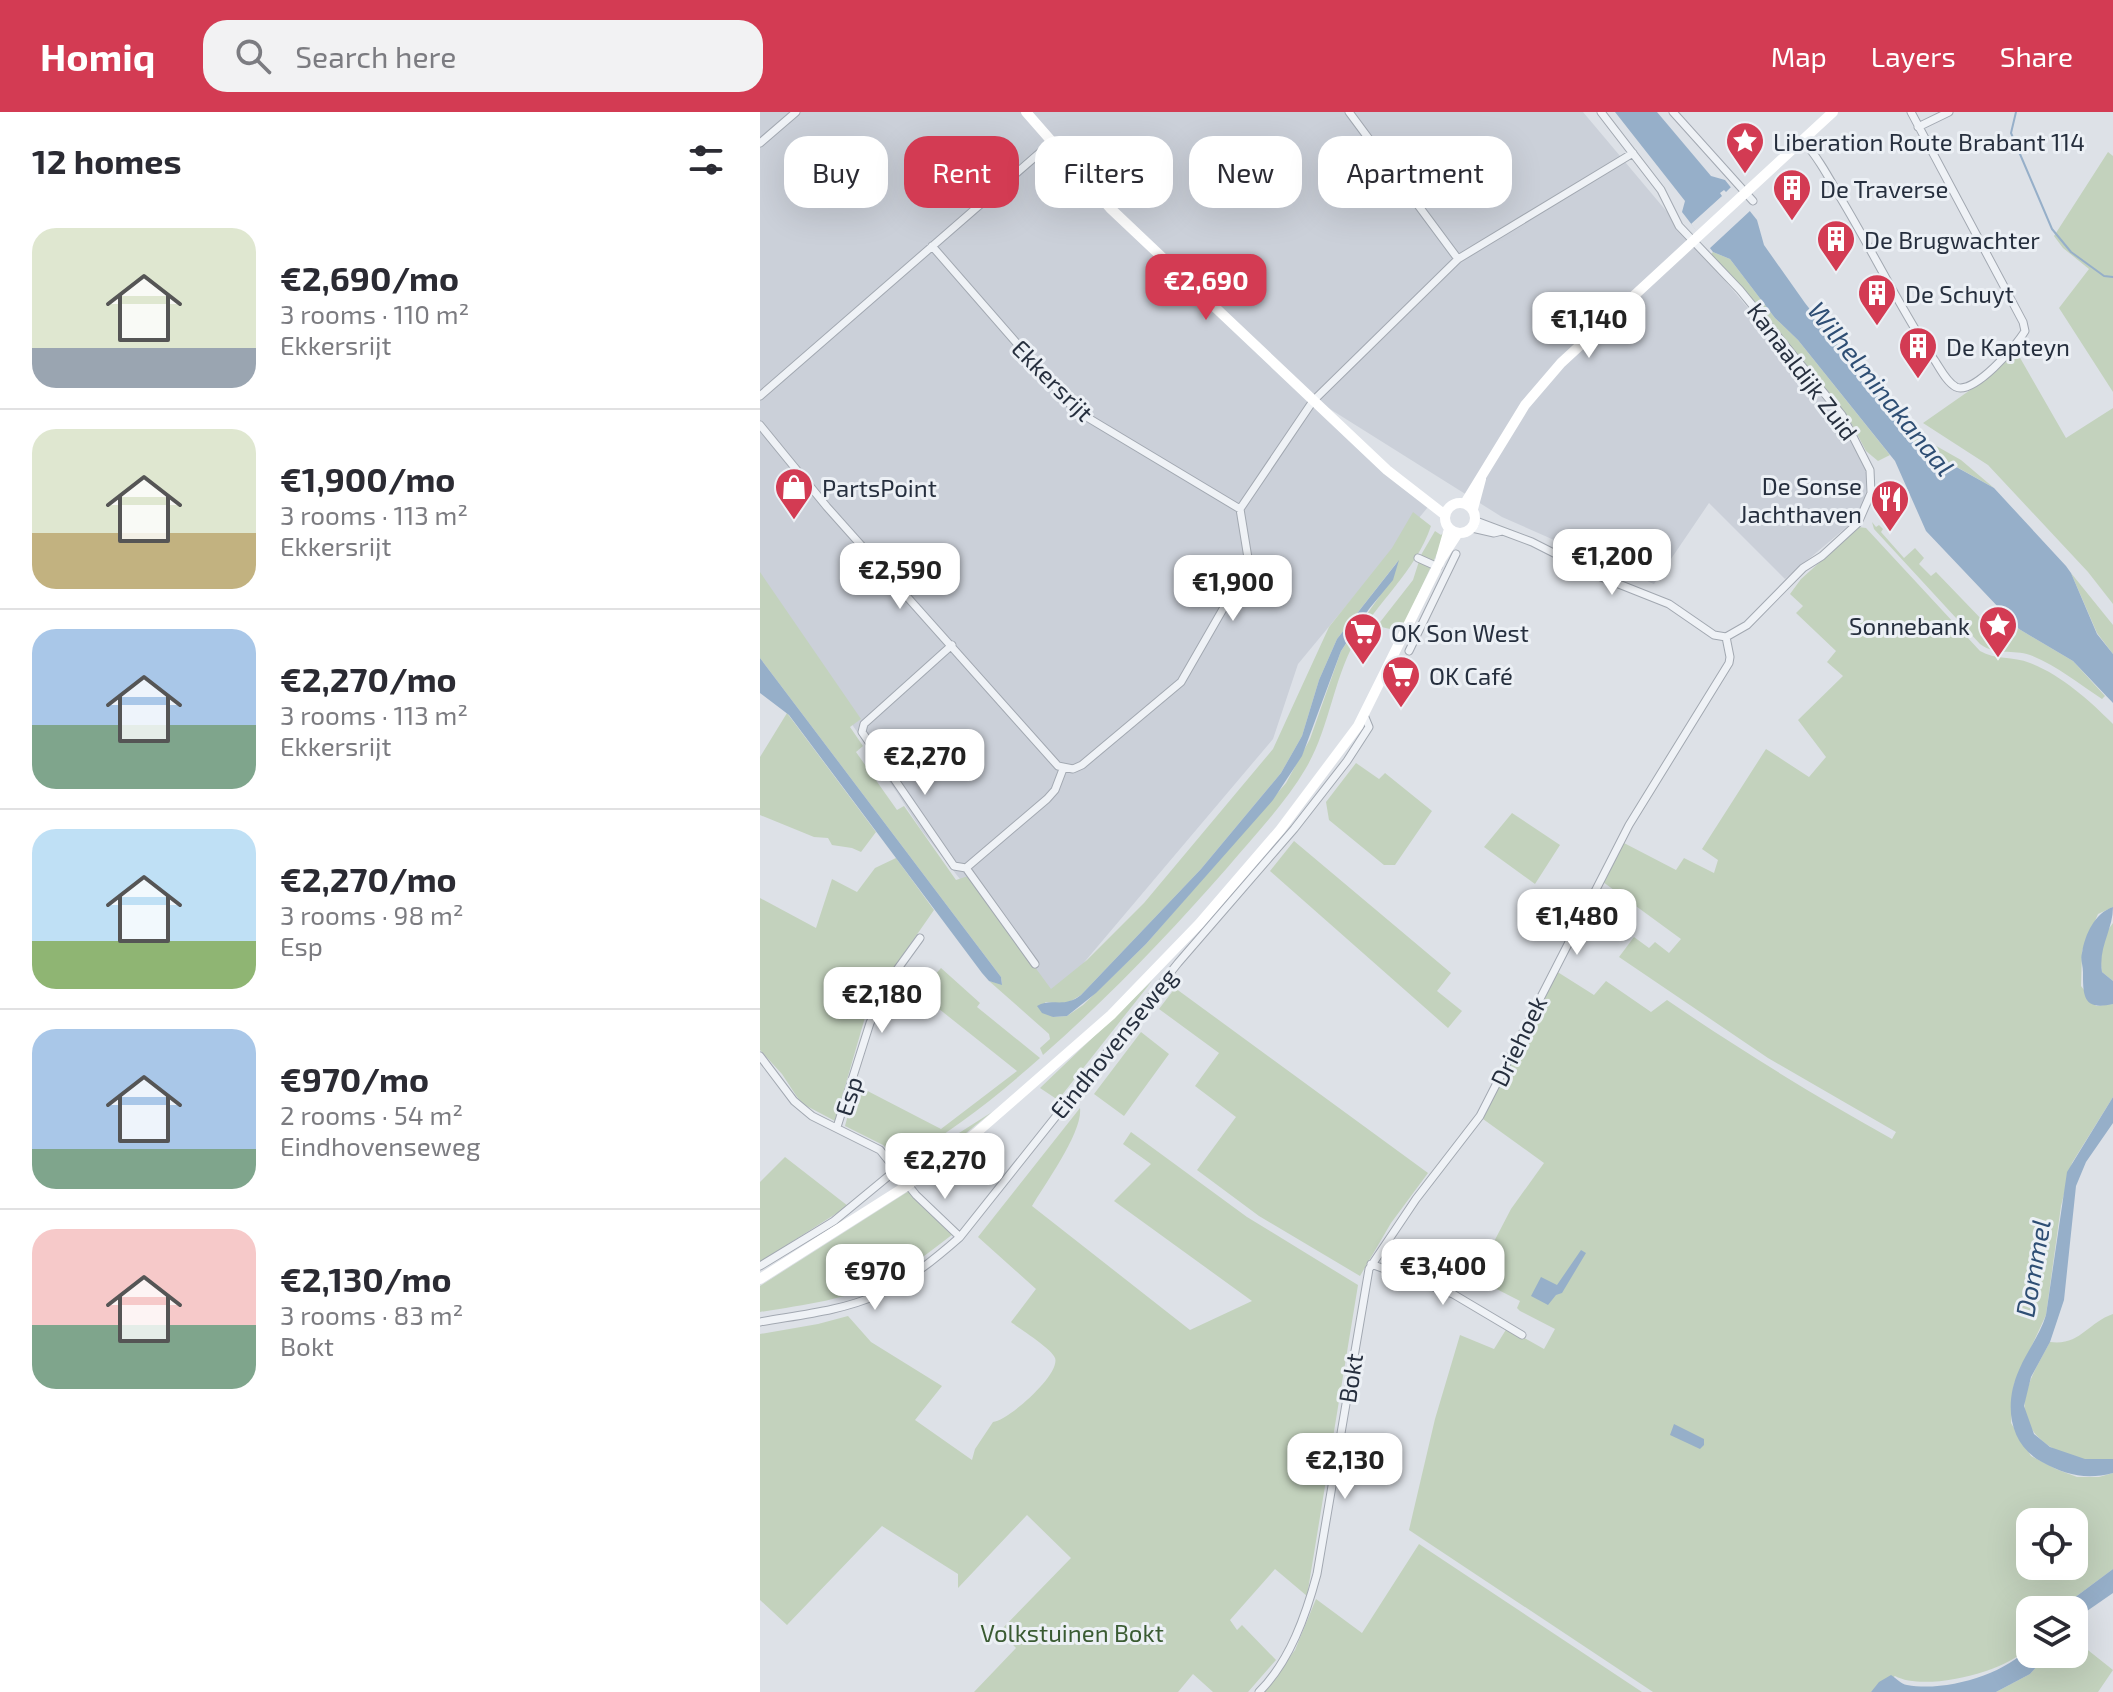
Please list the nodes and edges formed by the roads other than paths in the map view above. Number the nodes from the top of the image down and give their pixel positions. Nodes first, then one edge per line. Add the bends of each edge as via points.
1 (796, 112) edge
2 (1026, 112) edge
3 (1349, 112) edge
4 (1601, 112) edge
5 (1673, 112) edge
6 (1833, 112) edge
7 (1911, 112) edge
8 (1949, 112) edge
9 (1918, 127) junction
10 (1045, 136) edge
11 (1803, 141) junction
12 (760, 143) edge
13 (1633, 153) junction
14 (1035, 157) edge
15 (1747, 197) junction
16 (1110, 208) edge
17 (1697, 238) junction
18 (932, 246) junction
19 (1458, 259) junction
20 (760, 396) edge
21 (1313, 401) junction
22 (760, 425) edge
23 (1469, 506) junction
24 (1240, 509) junction
25 (1448, 511) junction
26 (1474, 525) junction
27 (1453, 531) junction
28 (1456, 554) dead end
29 (1418, 558) dead end
30 (1439, 563) junction
31 (1432, 590) junction
32 (1726, 637) junction
33 (952, 645) junction
34 (1409, 651) dead end
35 (1364, 715) junction
36 (1063, 769) junction
37 (966, 868) junction
38 (920, 938) dead end
39 (1035, 964) dead end
40 (760, 1056) edge
41 (837, 1127) junction
42 (897, 1169) junction
43 (908, 1185) junction
44 (960, 1237) junction
45 (1371, 1264) junction
46 (760, 1266) edge
47 (760, 1279) edge
48 (760, 1322) edge
49 (1522, 1335) dead end
50 (1259, 1692) edge

1 - 12 street
2 - 10 main road
3 - 19 street
4 - 13 street
5 - 15 street
6 - 11 main road via 1820,119
7 - 9 street
8 - 9 street
9 - 11 street via 2025,331 1994,368 1963,388 1949,382
11 - 15 main road
13 - 17 street via 1664,194 1679,226
13 - 19 street
14 - 18 street
15 - 17 main road
16 - 21 main road
17 - 23 main road via 1547,378 1473,487
17 - 32 street, Kanaaldijk Zuid via 1848,424 1871,476 1869,503 1861,519 1747,625
18 - 20 street
18 - 24 street, Ekkersrijt via 1075,410
19 - 21 street
21 - 24 street
21 - 25 main road via 1387,470
22 - 33 street
23 - 25 main road
23 - 26 main road
24 - 36 street via 1246,569 1181,682 1082,765
25 - 27 main road
26 - 27 main road
26 - 32 street via 1502,531 1669,604 1714,635
27 - 30 main road, Eindhovenseweg
28 - 31 street, Eindhovenseweg
29 - 30 street
30 - 31 main road, Eindhovenseweg
31 - 34 street, Eindhovenseweg
31 - 35 main road, Eindhovenseweg
32 - 45 street, Driehoek via 1729,663 1629,825 1484,1109
33 - 36 street
33 - 37 street via 864,724 862,732 954,866
35 - 43 main road, Eindhovenseweg via 1280,830 1155,970 1030,1088
35 - 44 street, Eindhovenseweg via 1369,727 1321,795 1178,963
36 - 37 street via 1047,799
37 - 39 street
38 - 41 street, Esp via 891,978 870,1023
40 - 41 street, Esp via 794,1101
41 - 42 street, Esp via 880,1150
42 - 43 street, Esp
42 - 46 street via 834,1221
43 - 44 street, Esp
43 - 47 main road, Eindhovenseweg
44 - 48 street, Eindhovenseweg via 916,1273 877,1295
45 - 49 street via 1453,1294
45 - 50 street, Bokt via 1317,1574 1291,1646

